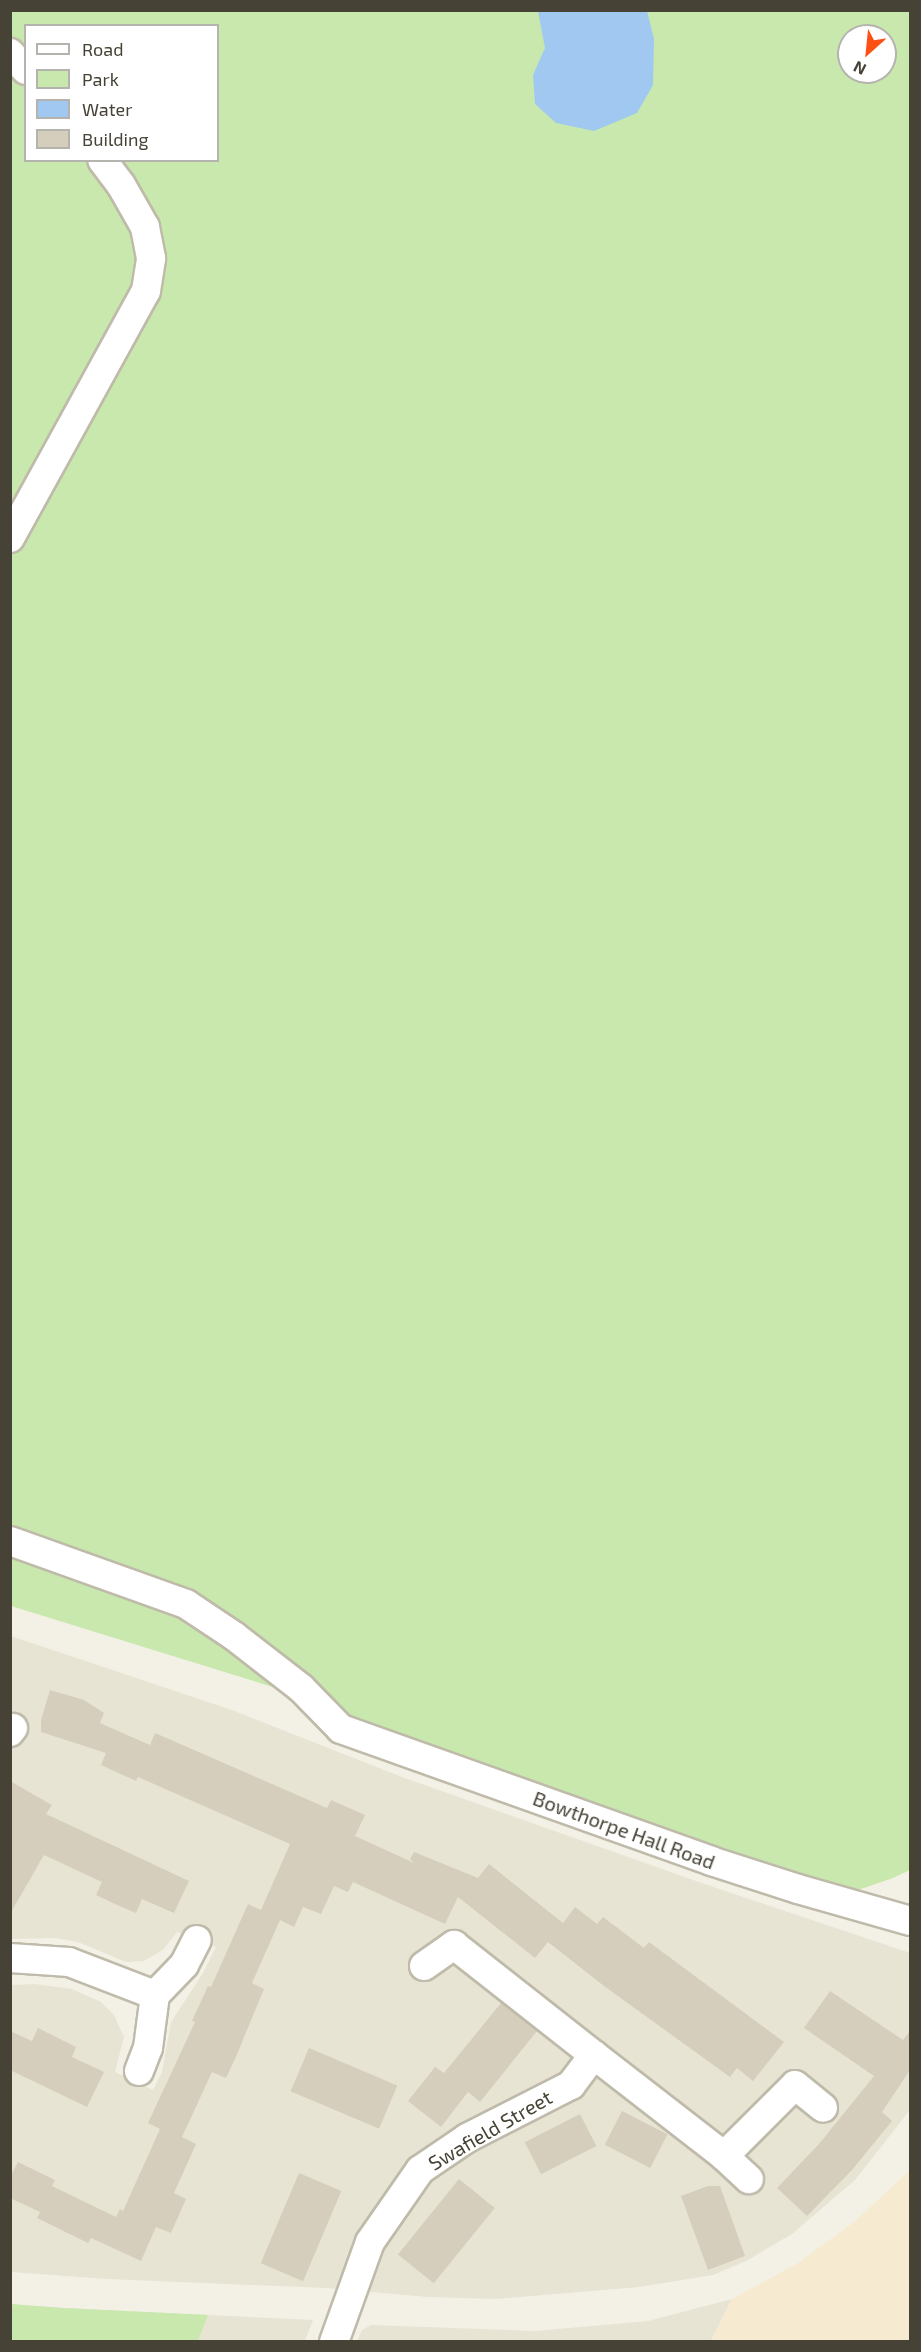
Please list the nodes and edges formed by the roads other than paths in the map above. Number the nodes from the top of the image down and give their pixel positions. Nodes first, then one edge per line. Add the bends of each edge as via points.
1 (10, 52) edge
2 (24, 68) edge
3 (104, 162) edge
4 (10, 538) edge
5 (10, 1541) edge
6 (910, 1920) edge
7 (197, 1940) dead end
8 (10, 1958) edge
9 (424, 1966) dead end
10 (155, 1995) junction
11 (594, 2055) junction
12 (139, 2071) dead end
13 (823, 2108) dead end
14 (724, 2156) junction
15 (749, 2179) dead end
16 (334, 2342) edge

1 - 2 street
3 - 4 street via 122,185 145,227 151,258 146,291
5 - 6 street, Bowthorpe Hall Road via 186,1604 301,1688 341,1729 711,1861
7 - 10 street via 184,1965
8 - 10 street via 69,1962
9 - 11 street via 454,1946
10 - 12 street via 148,2048
11 - 14 street
11 - 16 street, Swafield Street via 571,2085 467,2138 420,2170 370,2242
13 - 14 street via 795,2085
14 - 15 street

